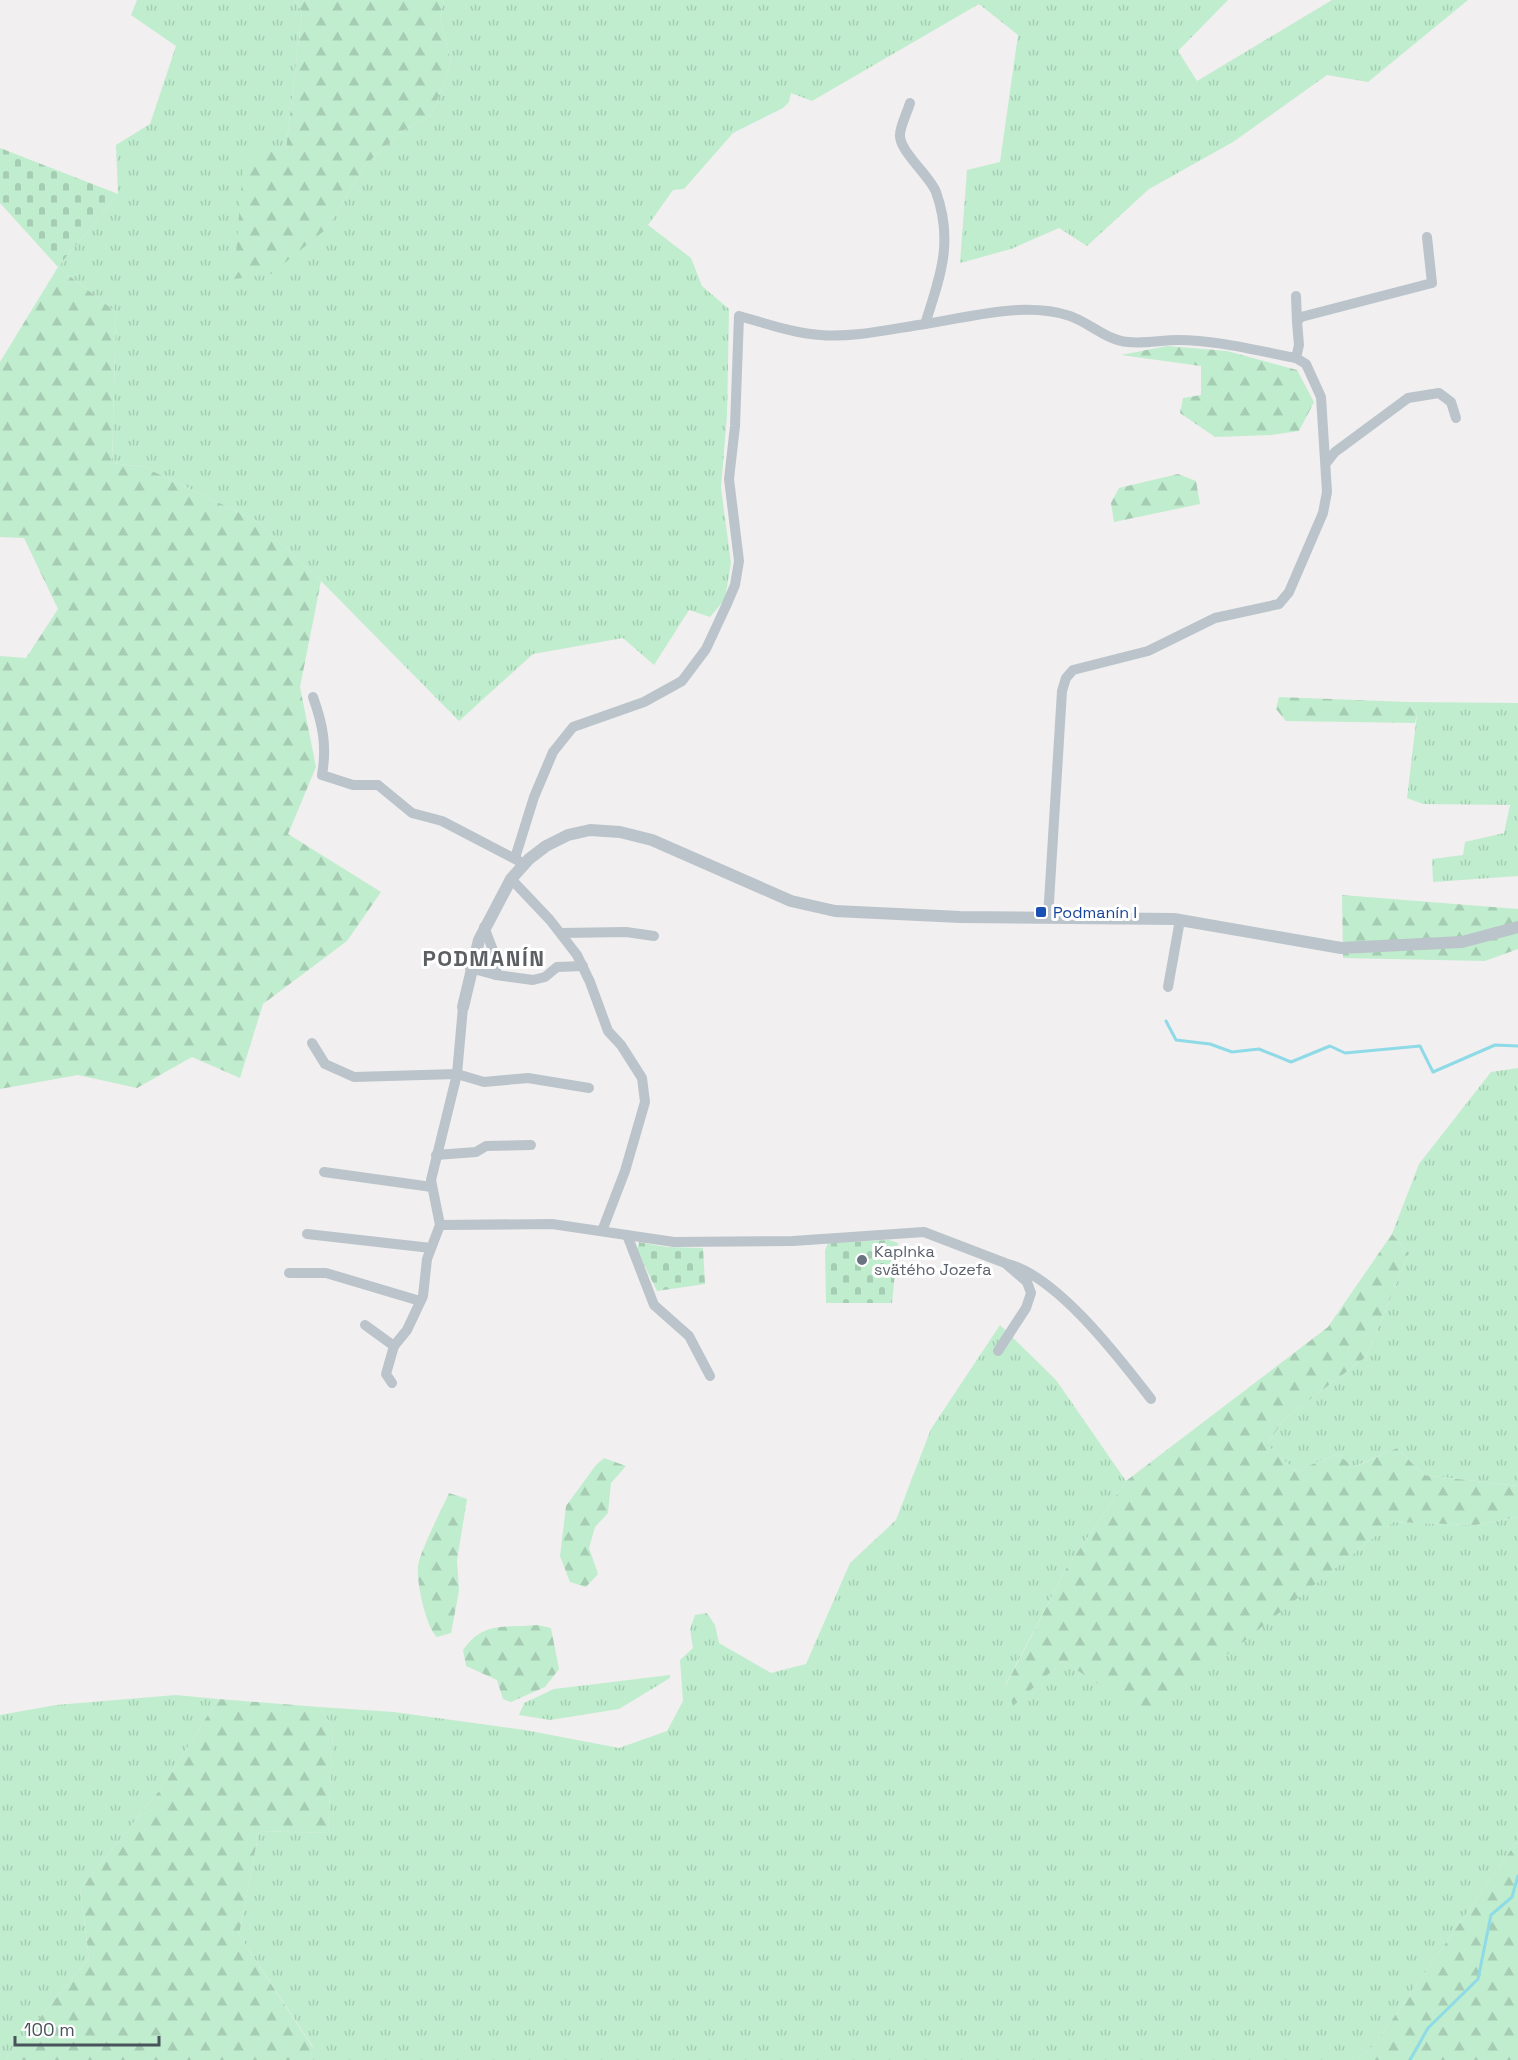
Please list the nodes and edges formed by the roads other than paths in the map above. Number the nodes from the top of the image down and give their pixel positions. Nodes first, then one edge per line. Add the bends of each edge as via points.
1 (910, 103) dead end
2 (1428, 237) dead end
3 (1296, 296) dead end
4 (1297, 322) junction
5 (925, 324) junction
6 (1296, 358) junction
7 (1456, 418) dead end
8 (1327, 462) junction
9 (313, 697) dead end
10 (519, 861) junction
11 (511, 879) junction
12 (1048, 918) junction
13 (1180, 920) junction
14 (484, 927) junction
15 (1518, 927) edge
16 (561, 933) junction
17 (654, 936) dead end
18 (583, 966) junction
19 (470, 968) junction
20 (496, 975) junction
21 (1168, 987) dead end
22 (463, 1007) joint
23 (312, 1043) dead end
24 (457, 1074) junction
25 (589, 1088) dead end
26 (531, 1145) dead end
27 (436, 1155) junction
28 (324, 1172) dead end
29 (432, 1187) junction
30 (440, 1225) junction
31 (602, 1231) junction
32 (307, 1234) dead end
33 (627, 1235) junction
34 (431, 1248) junction
35 (1005, 1263) junction
36 (289, 1274) dead end
37 (420, 1301) junction
38 (365, 1326) dead end
39 (394, 1346) junction
40 (998, 1351) dead end
41 (711, 1376) dead end
42 (392, 1383) dead end
43 (1151, 1399) dead end

1 - 5 street via 899,136 903,149 935,190 946,242 943,268
2 - 4 street via 1432,283 1308,314
3 - 4 street
4 - 6 street
5 - 6 street via 1031,309 1072,317 1125,342 1212,343
5 - 10 street via 820,335 739,316 729,479 739,561 735,585 706,649 682,681 644,702 573,727 553,752 534,797
6 - 8 street via 1306,364 1321,397
7 - 8 street via 1451,402 1439,393 1408,398
8 - 12 street via 1323,513 1289,592 1279,604 1215,618 1148,651 1073,670 1066,678 1062,691
9 - 10 street via 324,734 322,775 353,785 378,785 412,813 442,821
10 - 11 street
10 - 12 street via 563,838 602,830 652,840 777,896 818,909
11 - 14 street
11 - 16 street
12 - 13 street
13 - 15 street via 1341,948 1462,942
13 - 21 street
14 - 19 street
14 - 20 street via 496,958
16 - 17 street via 626,932
16 - 18 street
18 - 20 street via 557,967 545,977 533,980
18 - 31 street via 608,1031 642,1078 645,1102
19 - 20 street
19 - 22 street
22 - 24 street
23 - 24 street via 325,1064 354,1077
24 - 25 street via 484,1082 528,1078
24 - 27 street
26 - 27 street via 486,1146 476,1152
27 - 29 street
28 - 29 street
29 - 30 street
30 - 31 street via 552,1224
30 - 34 street
31 - 33 street
32 - 34 street
33 - 35 street via 674,1242 793,1241 924,1232
33 - 41 street via 654,1305 689,1336
34 - 37 street
35 - 40 street via 1027,1282 1030,1293 1026,1308
35 - 43 street via 1021,1267 1055,1292 1095,1331
36 - 37 street via 326,1273
37 - 39 street via 407,1330
38 - 39 street
39 - 42 street via 386,1374

